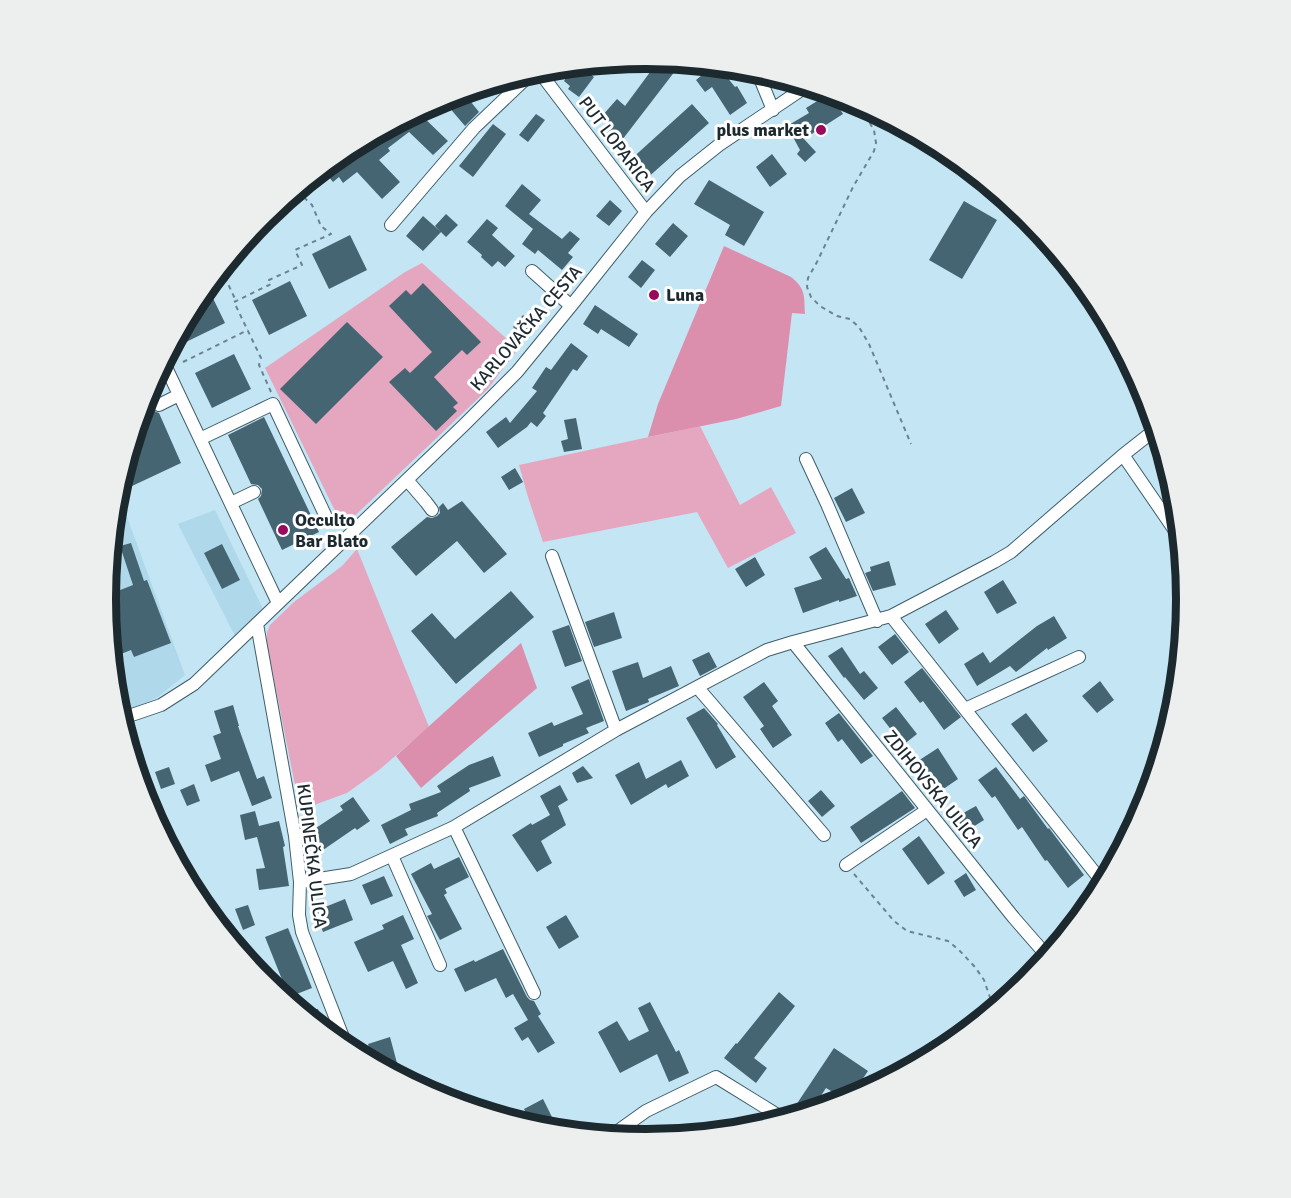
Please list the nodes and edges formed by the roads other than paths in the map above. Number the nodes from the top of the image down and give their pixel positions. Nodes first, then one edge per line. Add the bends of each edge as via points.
1 (545, 79) edge
2 (761, 82) edge
3 (520, 84) edge
4 (799, 92) edge
5 (773, 110) junction
6 (646, 212) junction
7 (391, 225) dead end
8 (532, 271) dead end
9 (572, 306) junction
10 (167, 371) edge
11 (179, 395) junction
12 (159, 405) dead end
13 (1149, 435) edge
14 (200, 439) junction
15 (1123, 455) junction
16 (806, 459) dead end
17 (407, 480) junction
18 (254, 492) dead end
19 (231, 503) junction
20 (432, 510) dead end
21 (327, 519) dead end
22 (1170, 523) edge
23 (552, 556) dead end
24 (278, 603) junction
25 (891, 616) junction
26 (877, 621) junction
27 (257, 624) junction
28 (793, 642) junction
29 (1079, 657) dead end
30 (698, 688) junction
31 (965, 709) junction
32 (129, 716) edge
33 (616, 730) junction
34 (927, 810) junction
35 (454, 827) junction
36 (824, 835) dead end
37 (392, 856) junction
38 (846, 865) road end
39 (1097, 876) edge
40 (300, 882) junction
41 (1042, 950) edge
42 (440, 964) dead end
43 (534, 993) dead end
44 (341, 1033) edge
45 (774, 1113) edge
46 (622, 1128) edge

1 - 6 street, PUT LOPARICA
2 - 5 street
3 - 7 street via 474,128
4 - 5 street, KARLOVAČKA CESTA
5 - 6 street, KARLOVAČKA CESTA via 680,176
6 - 9 street, KARLOVAČKA CESTA
8 - 9 street
9 - 17 street, KARLOVAČKA CESTA via 517,372
10 - 11 street
11 - 12 street
11 - 14 street
13 - 15 street
14 - 19 street
14 - 21 street via 273,404
15 - 22 street
15 - 25 street via 1011,552
16 - 26 street
17 - 20 street
17 - 24 street, KARLOVAČKA CESTA
18 - 19 street
19 - 24 street
23 - 33 street
24 - 27 street, KARLOVAČKA CESTA
25 - 26 street
25 - 31 street
26 - 28 street
27 - 32 street, KARLOVAČKA CESTA via 194,684 161,705
27 - 40 street, KUPINEČKA ULICA
28 - 30 street via 767,651
28 - 34 street, ZDIHOVSKA ULICA
29 - 31 street
30 - 33 street
30 - 36 street
31 - 39 street
33 - 35 street
34 - 38 street
34 - 41 street, ZDIHOVSKA ULICA
35 - 37 street
35 - 43 street
37 - 40 street via 351,874
37 - 42 street
40 - 44 street, KUPINEČKA ULICA via 302,932
45 - 46 street via 716,1077 646,1111

